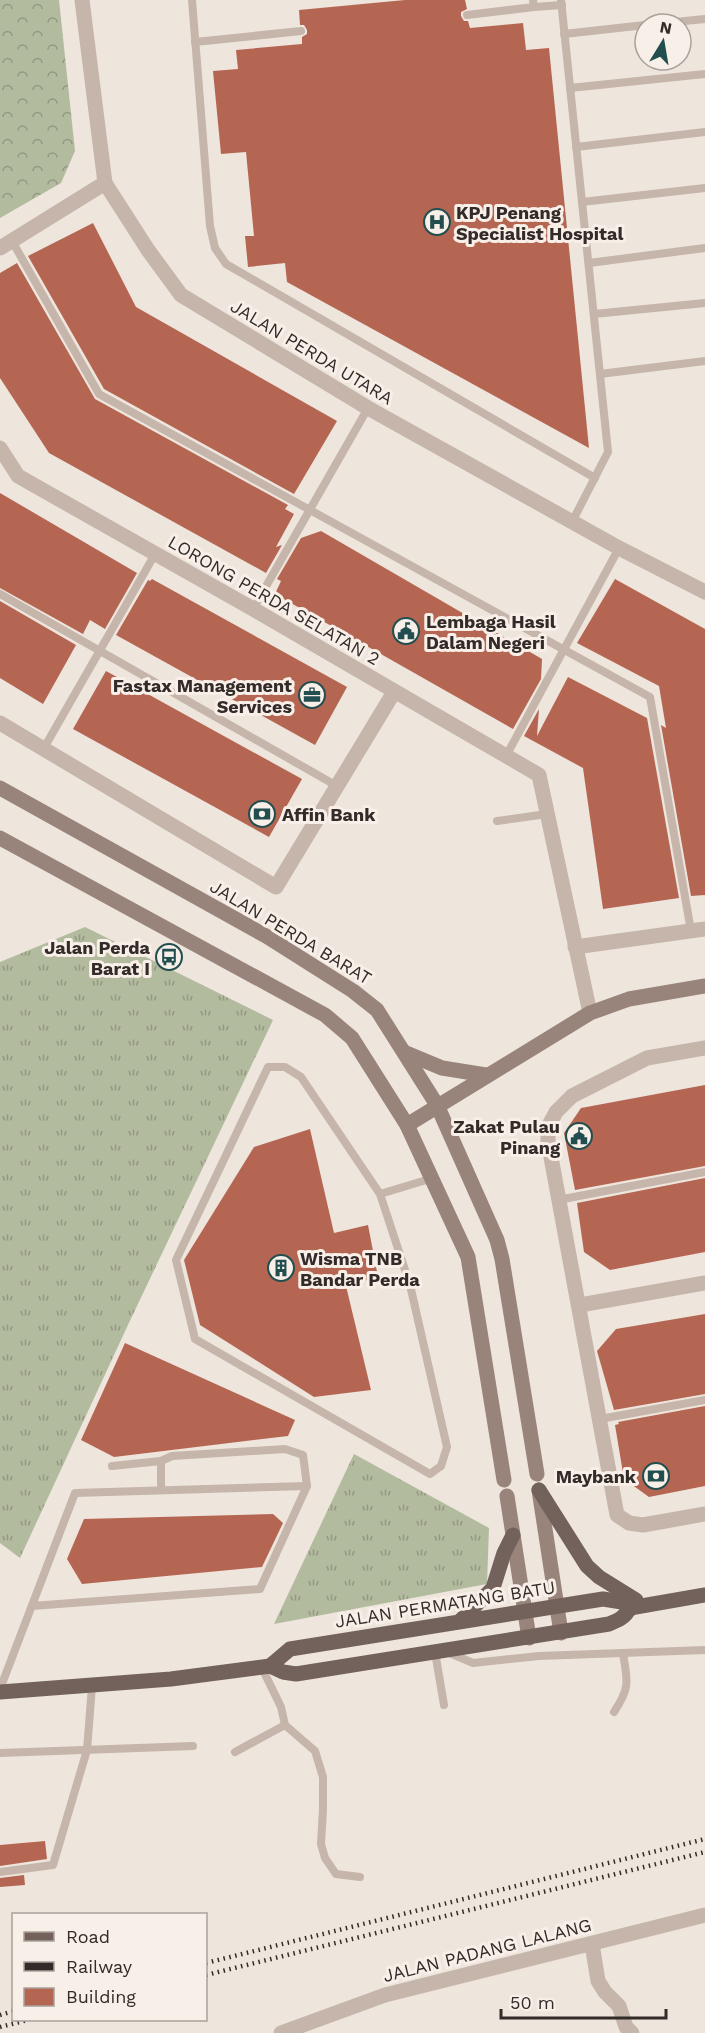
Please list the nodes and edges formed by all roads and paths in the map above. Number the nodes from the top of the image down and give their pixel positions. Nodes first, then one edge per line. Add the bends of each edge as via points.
1 (82, 0) edge
2 (192, 0) edge
3 (562, 3) edge
4 (533, 4) edge
5 (467, 15) dead end
6 (633, 26) edge
7 (301, 31) dead end
8 (564, 34) junction
9 (195, 42) junction
10 (705, 74) edge
11 (570, 88) junction
12 (705, 132) edge
13 (576, 147) junction
14 (105, 183) junction
15 (705, 188) edge
16 (582, 202) junction
17 (6, 244) edge
18 (705, 248) edge
19 (589, 263) junction
20 (705, 303) edge
21 (594, 314) junction
22 (705, 361) edge
23 (600, 374) junction
24 (368, 408) junction
25 (0, 448) edge
26 (595, 478) junction
27 (309, 510) junction
28 (572, 522) junction
29 (619, 548) junction
30 (155, 554) junction
31 (705, 592) edge
32 (0, 594) edge
33 (253, 609) junction
34 (100, 650) junction
35 (564, 651) junction
36 (394, 692) junction
37 (0, 723) edge
38 (44, 748) junction
39 (507, 756) junction
40 (337, 786) junction
41 (0, 788) edge
42 (547, 814) junction
43 (497, 821) dead end
44 (0, 838) edge
45 (698, 930) edge
46 (575, 947) junction
47 (705, 986) edge
48 (590, 1012) junction
49 (705, 1048) edge
50 (406, 1053) junction
51 (486, 1075) junction
52 (438, 1105) junction
53 (407, 1125) junction
54 (705, 1172) edge
55 (433, 1178) junction
56 (380, 1194) junction
57 (558, 1200) junction
58 (705, 1284) edge
59 (580, 1305) junction
60 (705, 1400) edge
61 (600, 1419) junction
62 (161, 1461) junction
63 (112, 1466) dead end
64 (538, 1482) junction
65 (307, 1486) junction
66 (161, 1490) junction
67 (705, 1514) edge
68 (513, 1535) junction
69 (705, 1595) edge
70 (32, 1606) junction
71 (558, 1606) junction
72 (637, 1606) junction
73 (525, 1611) junction
74 (460, 1621) junction
75 (561, 1633) junction
76 (529, 1638) junction
77 (705, 1650) edge
78 (440, 1651) junction
79 (622, 1654) junction
80 (266, 1667) junction
81 (92, 1686) junction
82 (0, 1690) edge
83 (444, 1705) dead end
84 (614, 1712) dead end
85 (285, 1725) junction
86 (193, 1746) dead end
87 (87, 1750) junction
88 (235, 1752) dead end
89 (0, 1753) edge
90 (0, 1872) edge
91 (360, 1877) dead end
92 (705, 1915) edge
93 (592, 1944) junction
94 (281, 2033) edge
95 (632, 2033) edge

1 - 14 street, JALAN PERDA UTARA
2 - 9 lane
3 - 4 lane
3 - 8 lane
4 - 5 lane
6 - 8 lane
7 - 9 lane
8 - 11 lane
9 - 26 lane via 210,226 215,248 226,264
10 - 11 lane
11 - 13 lane
12 - 13 lane
13 - 16 lane
14 - 17 street
14 - 24 street, JALAN PERDA UTARA via 181,295
15 - 16 lane
16 - 19 lane
17 - 27 lane via 99,394
18 - 19 lane
19 - 21 lane
20 - 21 lane
21 - 23 lane
22 - 23 lane
23 - 26 lane via 608,452
24 - 27 lane
24 - 28 street, JALAN PERDA UTARA
25 - 30 street, LORONG PERDA SELATAN 2 via 18,476
26 - 28 lane
27 - 33 lane
27 - 35 lane
28 - 29 street, JALAN PERDA UTARA
29 - 31 street, JALAN PERDA UTARA
29 - 35 lane
30 - 33 street, LORONG PERDA SELATAN 2
30 - 34 lane
32 - 34 lane
33 - 36 street, LORONG PERDA SELATAN 2
34 - 38 lane
34 - 40 lane
35 - 39 lane
35 - 45 lane via 650,697
36 - 39 street, LORONG PERDA SELATAN 2
36 - 40 street
37 - 38 street
38 - 40 street via 276,888
39 - 42 street, LORONG PERDA SELATAN 2 via 539,775
41 - 50 street, JALAN PERDA BARAT via 266,936 353,991 377,1010
42 - 43 lane
42 - 46 street
44 - 53 street via 324,1015 352,1038
45 - 46 street
46 - 48 street
47 - 48 street via 629,999
48 - 51 street
49 - 57 street via 647,1058 572,1096 556,1112 548,1141
50 - 51 street via 442,1068
50 - 52 street, JALAN PERDA BARAT
51 - 52 street
52 - 53 street
52 - 64 street, JALAN PERDA BARAT via 497,1240
53 - 55 street
54 - 57 lane
55 - 56 lane
55 - 68 street via 468,1257
56 - 56 lane via 301,1077 285,1067 268,1067 176,1260 195,1340 430,1474 441,1466 447,1447 410,1285
57 - 59 street
58 - 59 street
59 - 61 street
60 - 61 lane
61 - 67 street via 617,1515 629,1523 643,1525
62 - 63 lane
62 - 65 lane via 172,1456 285,1449 303,1455
62 - 66 lane
64 - 71 street, JALAN PERDA BARAT
64 - 72 main road via 587,1566
65 - 66 lane
65 - 70 lane via 260,1589
66 - 70 lane via 75,1493
68 - 73 street
68 - 74 main road via 492,1588
69 - 72 main road, JALAN PERMATANG BATU
70 - 82 lane
71 - 72 main road, JALAN PERMATANG BATU via 603,1599
71 - 73 main road, JALAN PERMATANG BATU
71 - 75 street, JALAN PERDA BARAT
72 - 75 main road, JALAN PERMATANG BATU via 618,1621
73 - 74 main road, JALAN PERMATANG BATU
73 - 76 street
74 - 80 main road, JALAN PERMATANG BATU via 290,1649
75 - 76 main road, JALAN PERMATANG BATU
76 - 78 main road, JALAN PERMATANG BATU
77 - 79 lane
78 - 79 lane via 473,1663 539,1656
78 - 80 main road, JALAN PERMATANG BATU via 296,1674
78 - 83 lane
79 - 84 lane via 628,1678 625,1695
80 - 81 main road, JALAN PERMATANG BATU
80 - 85 lane
81 - 82 main road, JALAN PERMATANG BATU
81 - 87 lane
85 - 88 lane
85 - 91 lane via 315,1751 322,1778 321,1844 326,1858 336,1874
86 - 87 lane
87 - 89 lane
87 - 90 lane via 53,1865
92 - 93 street, JALAN PADANG LALANG
93 - 94 street, JALAN PADANG LALANG via 386,1995
93 - 95 street via 598,1981 619,2006

